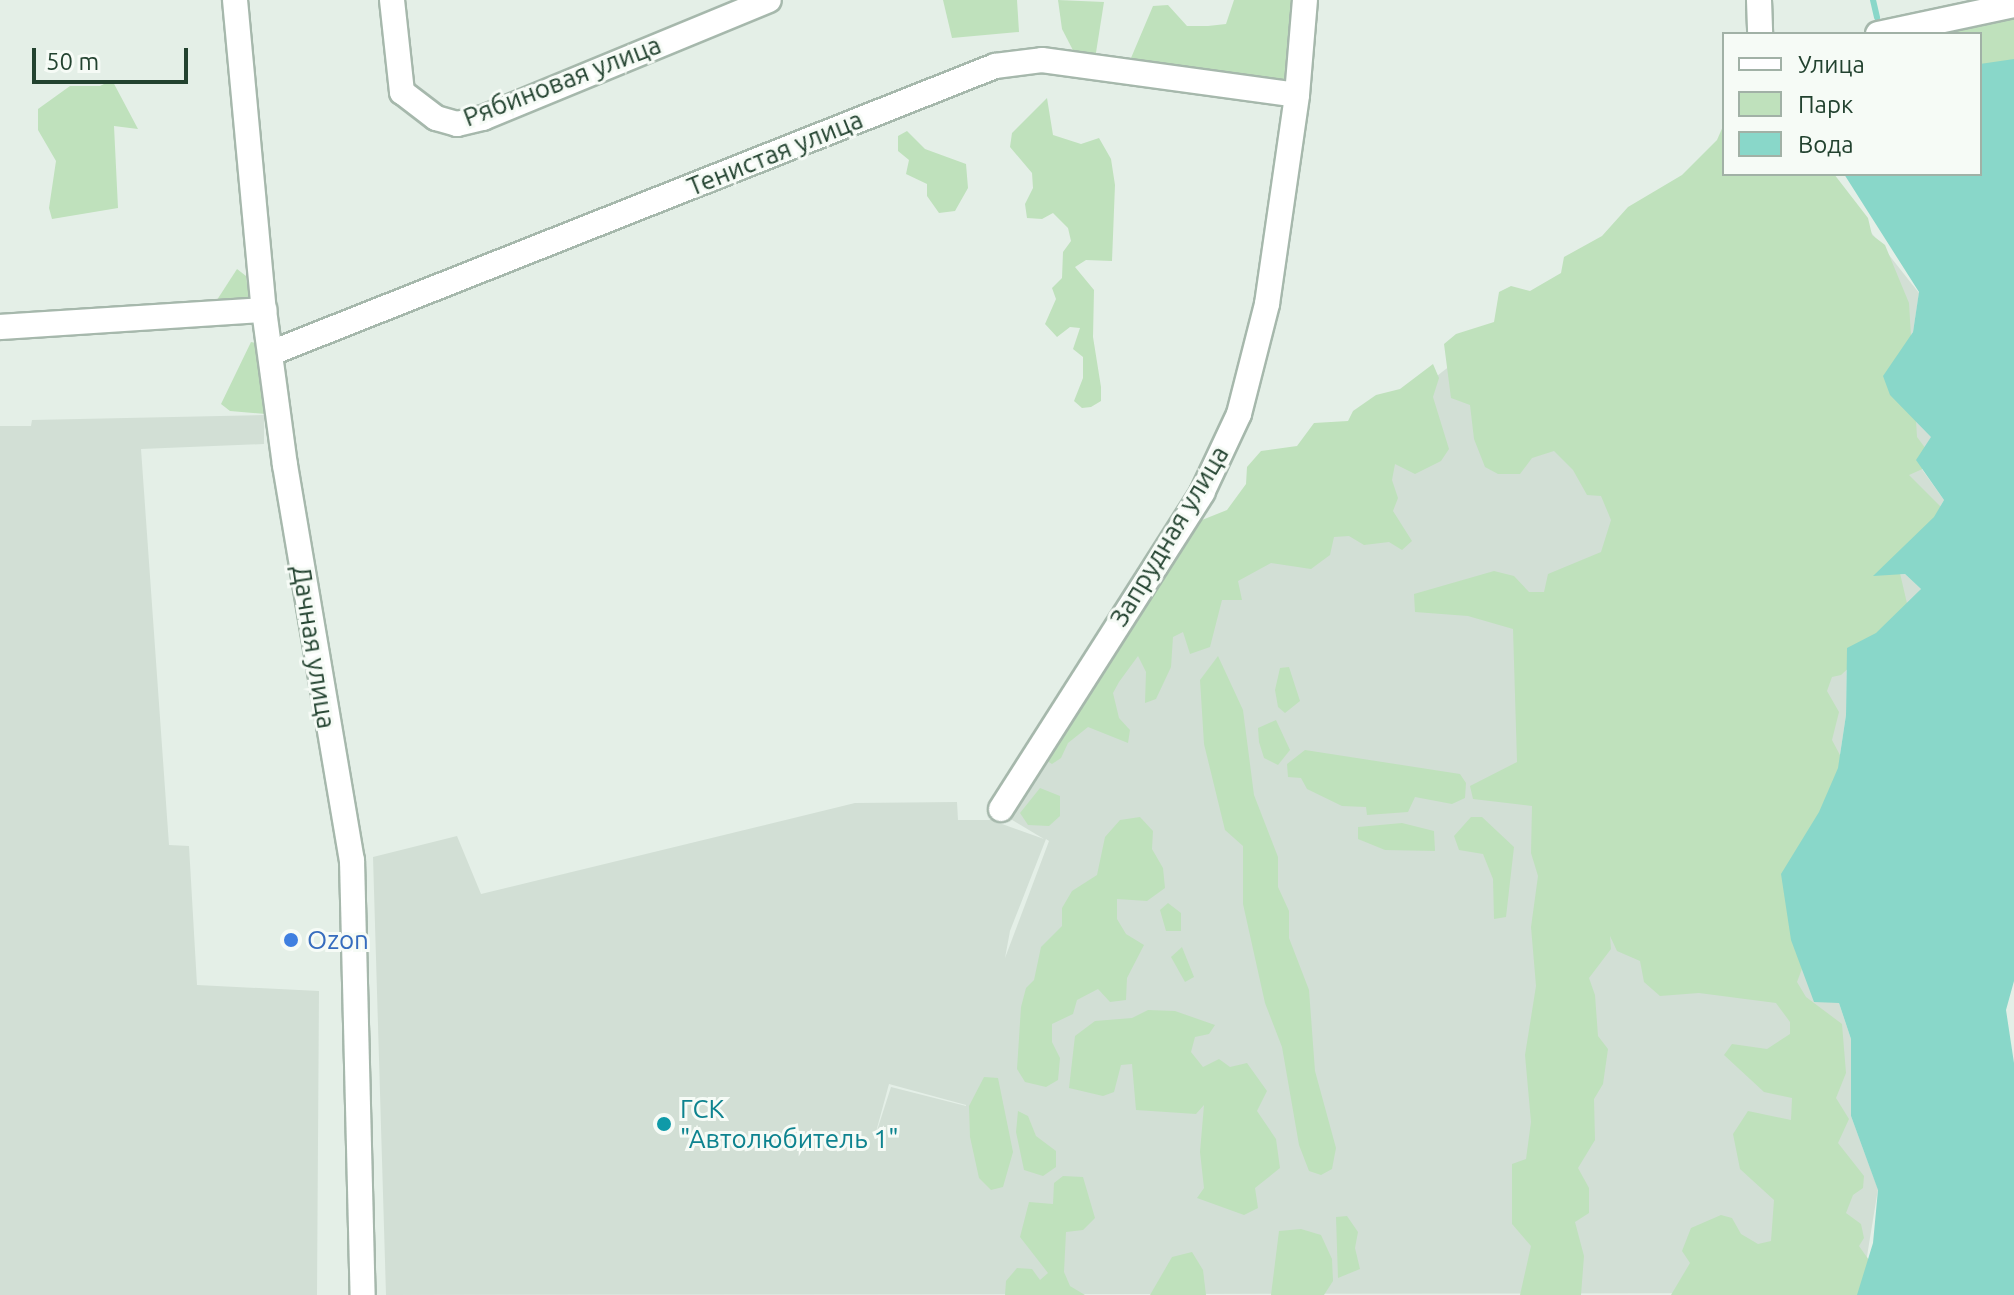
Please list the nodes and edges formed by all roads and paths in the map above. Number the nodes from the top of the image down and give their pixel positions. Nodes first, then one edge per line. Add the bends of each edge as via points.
1 (235, 0) edge
2 (392, 0) edge
3 (769, 0) edge
4 (1305, 0) edge
5 (1759, 0) edge
6 (2014, 5) edge
7 (1760, 32) edge
8 (1887, 32) edge
9 (1297, 95) junction
10 (264, 310) junction
11 (0, 327) edge
12 (271, 353) junction
13 (1001, 809) dead end
14 (363, 1295) edge

1 - 10 street, Дачная улица
2 - 3 street, Рябиновая улица via 402,92 436,118 457,124 483,118
4 - 9 street, Запрудная улица
5 - 7 street
6 - 8 street
9 - 12 street, Тенистая улица via 1042,60 995,66
9 - 13 street, Запрудная улица via 1267,304 1250,377 1224,449
10 - 11 street
10 - 12 street, Дачная улица
12 - 14 street, Дачная улица via 316,663 352,860

